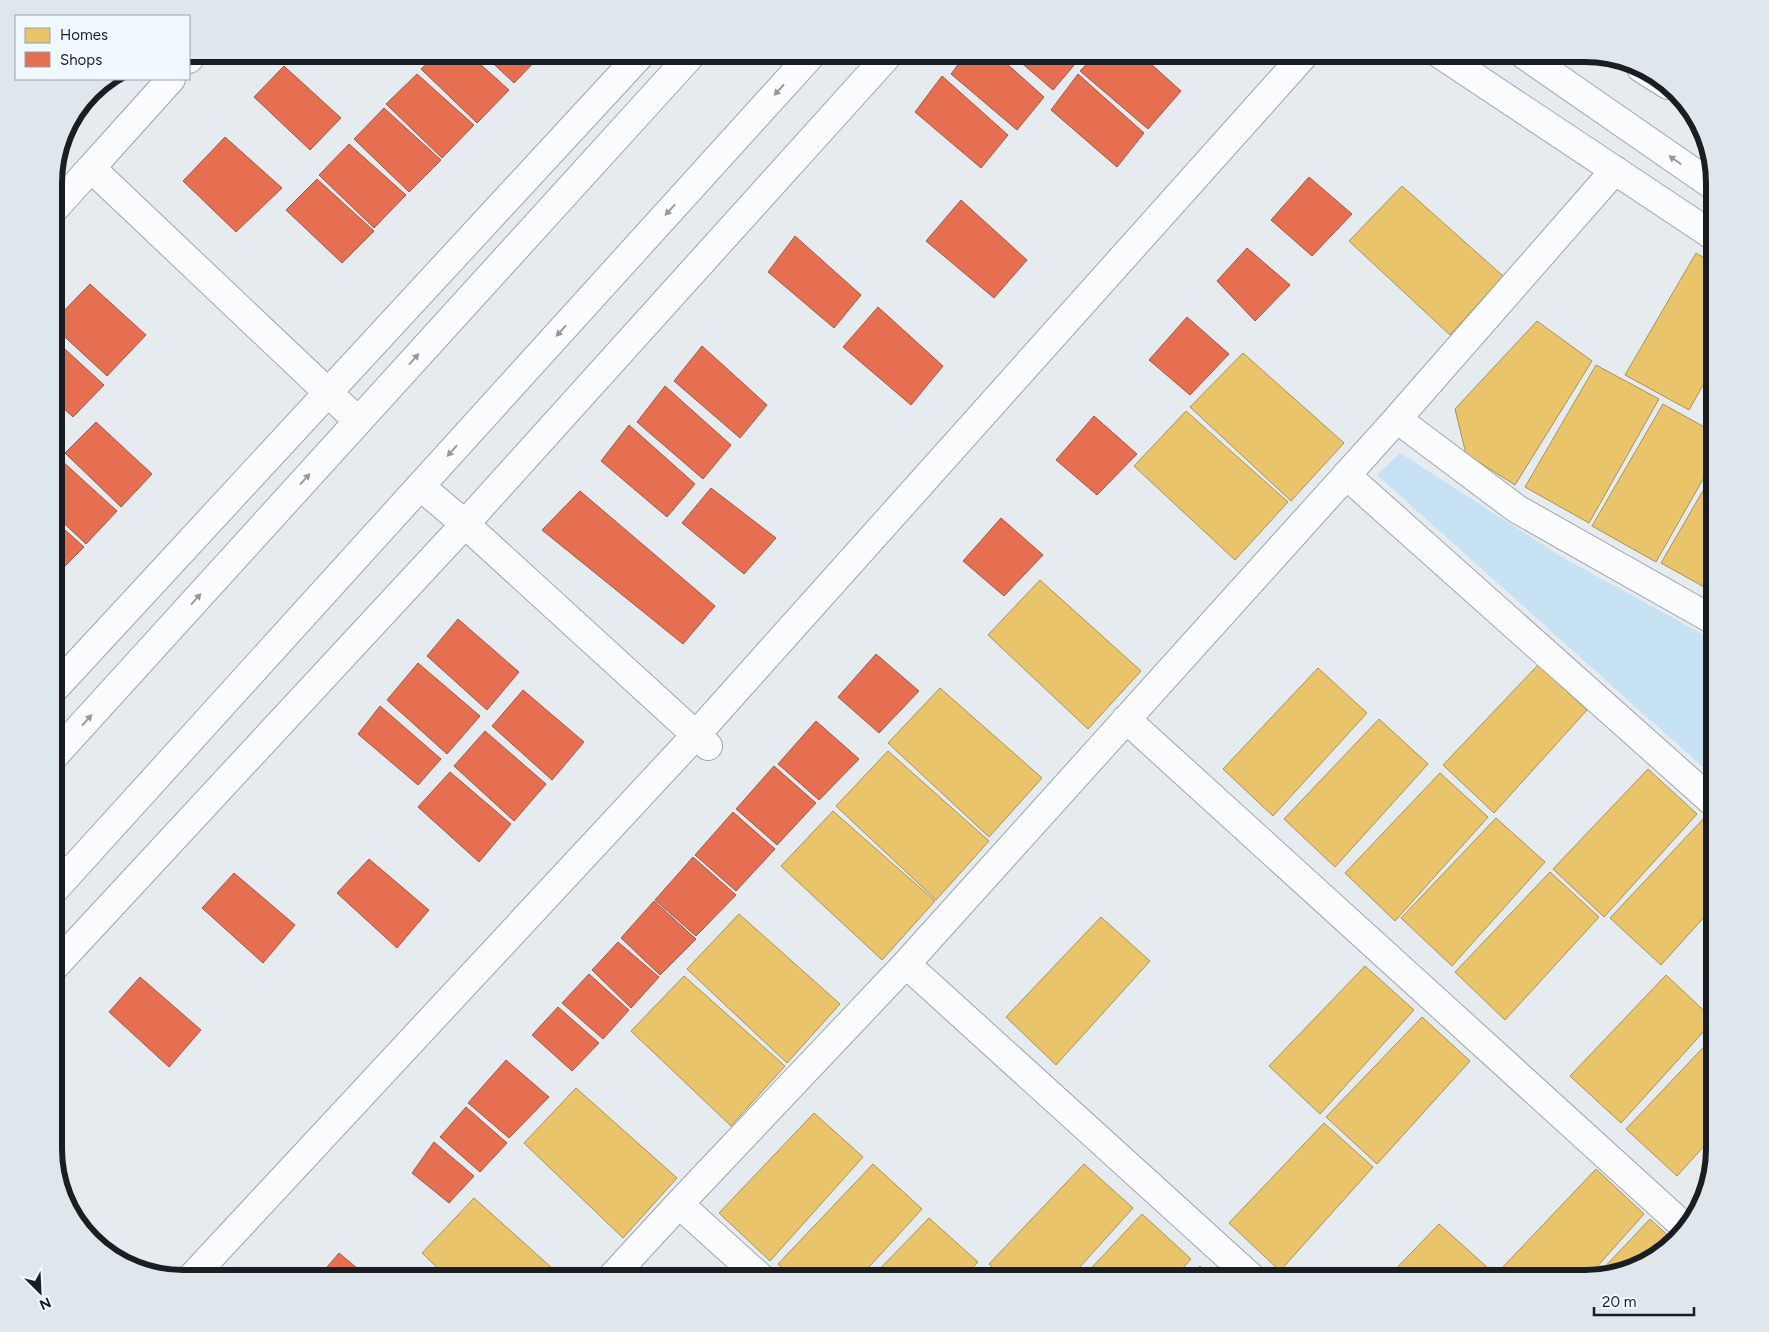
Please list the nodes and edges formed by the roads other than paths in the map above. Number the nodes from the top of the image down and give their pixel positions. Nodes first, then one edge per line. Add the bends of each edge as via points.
1 (881, 62) edge
2 (1298, 62) edge
3 (1452, 62) edge
4 (1535, 62) edge
5 (633, 63) edge
6 (684, 63) edge
7 (804, 63) edge
8 (170, 80) edge
9 (90, 168) junction
10 (1615, 170) junction
11 (1706, 181) edge
12 (63, 200) edge
13 (1706, 231) edge
14 (328, 394) junction
15 (1397, 419) junction
16 (358, 421) junction
17 (1346, 475) junction
18 (420, 486) junction
19 (465, 524) junction
20 (1706, 616) edge
21 (63, 679) edge
22 (1126, 719) junction
23 (702, 741) junction
24 (63, 746) edge
25 (1706, 796) edge
26 (63, 880) edge
27 (63, 957) edge
28 (906, 964) junction
29 (679, 1204) junction
30 (1681, 1223) edge
31 (199, 1270) edge
32 (618, 1270) edge
33 (752, 1270) edge
34 (1243, 1270) edge

1 - 19 street
2 - 23 street
3 - 10 street
11 -> 4 street
5 - 14 street
16 -> 6 street
7 -> 18 street
8 - 9 street
9 - 12 street
9 - 14 street
10 - 13 street
10 - 15 street
14 - 16 street
14 - 21 street
15 - 17 street
15 - 20 street via 1517,509
24 -> 16 street
17 - 22 street
17 - 25 street
18 - 19 street
18 - 26 street
19 - 23 street
19 - 27 street
22 - 28 street
22 - 30 street
23 - 31 street
28 - 29 street
28 - 34 street
29 - 32 street
29 - 33 street

